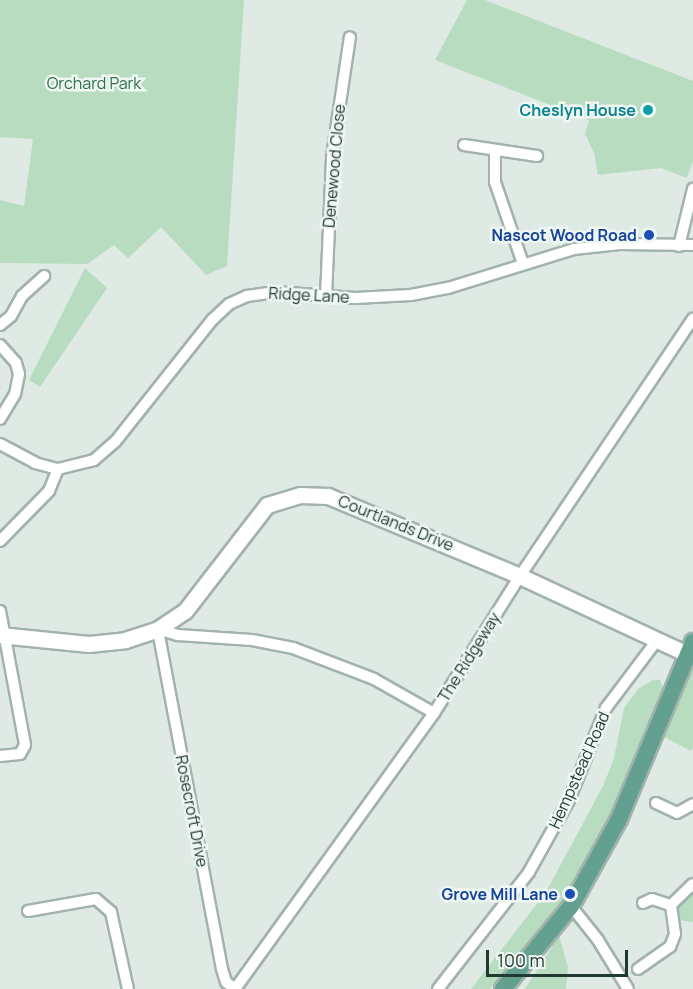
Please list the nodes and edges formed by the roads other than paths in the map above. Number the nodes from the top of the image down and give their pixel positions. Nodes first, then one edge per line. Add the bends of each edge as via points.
1 (350, 37) dead end
2 (464, 145) dead end
3 (495, 150) junction
4 (537, 156) dead end
5 (693, 189) edge
6 (693, 245) edge
7 (679, 246) junction
8 (523, 264) junction
9 (44, 276) dead end
10 (326, 296) junction
11 (693, 319) edge
12 (0, 325) edge
13 (0, 345) edge
14 (0, 419) edge
15 (0, 444) edge
16 (58, 469) junction
17 (0, 541) edge
18 (520, 576) junction
19 (1, 614) edge
20 (158, 629) junction
21 (2, 635) edge
22 (658, 639) junction
23 (690, 648) edge
24 (434, 713) junction
25 (0, 756) edge
26 (656, 803) dead end
27 (693, 804) edge
28 (693, 885) edge
29 (643, 903) dead end
30 (671, 905) junction
31 (571, 906) junction
32 (28, 911) dead end
33 (638, 969) dead end
34 (128, 989) edge
35 (235, 989) edge
36 (438, 989) edge
37 (503, 989) edge
38 (628, 989) edge

1 - 10 street, Denewood Close via 332,157
2 - 3 street
3 - 4 street
3 - 8 street via 495,182
5 - 7 street via 679,232
6 - 7 street, Ridge Lane
7 - 8 street, Ridge Lane via 603,244
8 - 10 street, Ridge Lane via 448,288 411,295
9 - 12 street via 22,296 11,316
10 - 16 street, Ridge Lane via 265,292 229,304 109,448 88,464
11 - 18 street, The Ridgeway
13 - 14 street via 16,363 19,374 15,394
15 - 16 street, Ridge Lane via 35,463
16 - 17 street via 49,491
18 - 20 street, Courtlands Drive via 328,496 300,495 260,511 185,611
18 - 22 street, Courtlands Drive
18 - 24 street, The Ridgeway
19 - 21 street
20 - 21 street, Courtlands Drive via 125,640 89,644
20 - 24 street via 178,636 252,640 293,648 374,679
20 - 35 street, Rosecroft Drive via 222,969 226,982
21 - 25 street via 25,745 21,754
22 - 23 street, Courtlands Drive
22 - 36 street, Hempstead Road via 606,708 569,800 529,872
23 - 31 main road via 633,791
24 - 35 street, The Ridgeway
26 - 27 street via 677,813
28 - 30 street
29 - 30 street via 652,899
30 - 33 street via 672,942
31 - 37 main road
31 - 38 street via 598,940
32 - 34 street via 96,899 111,912

